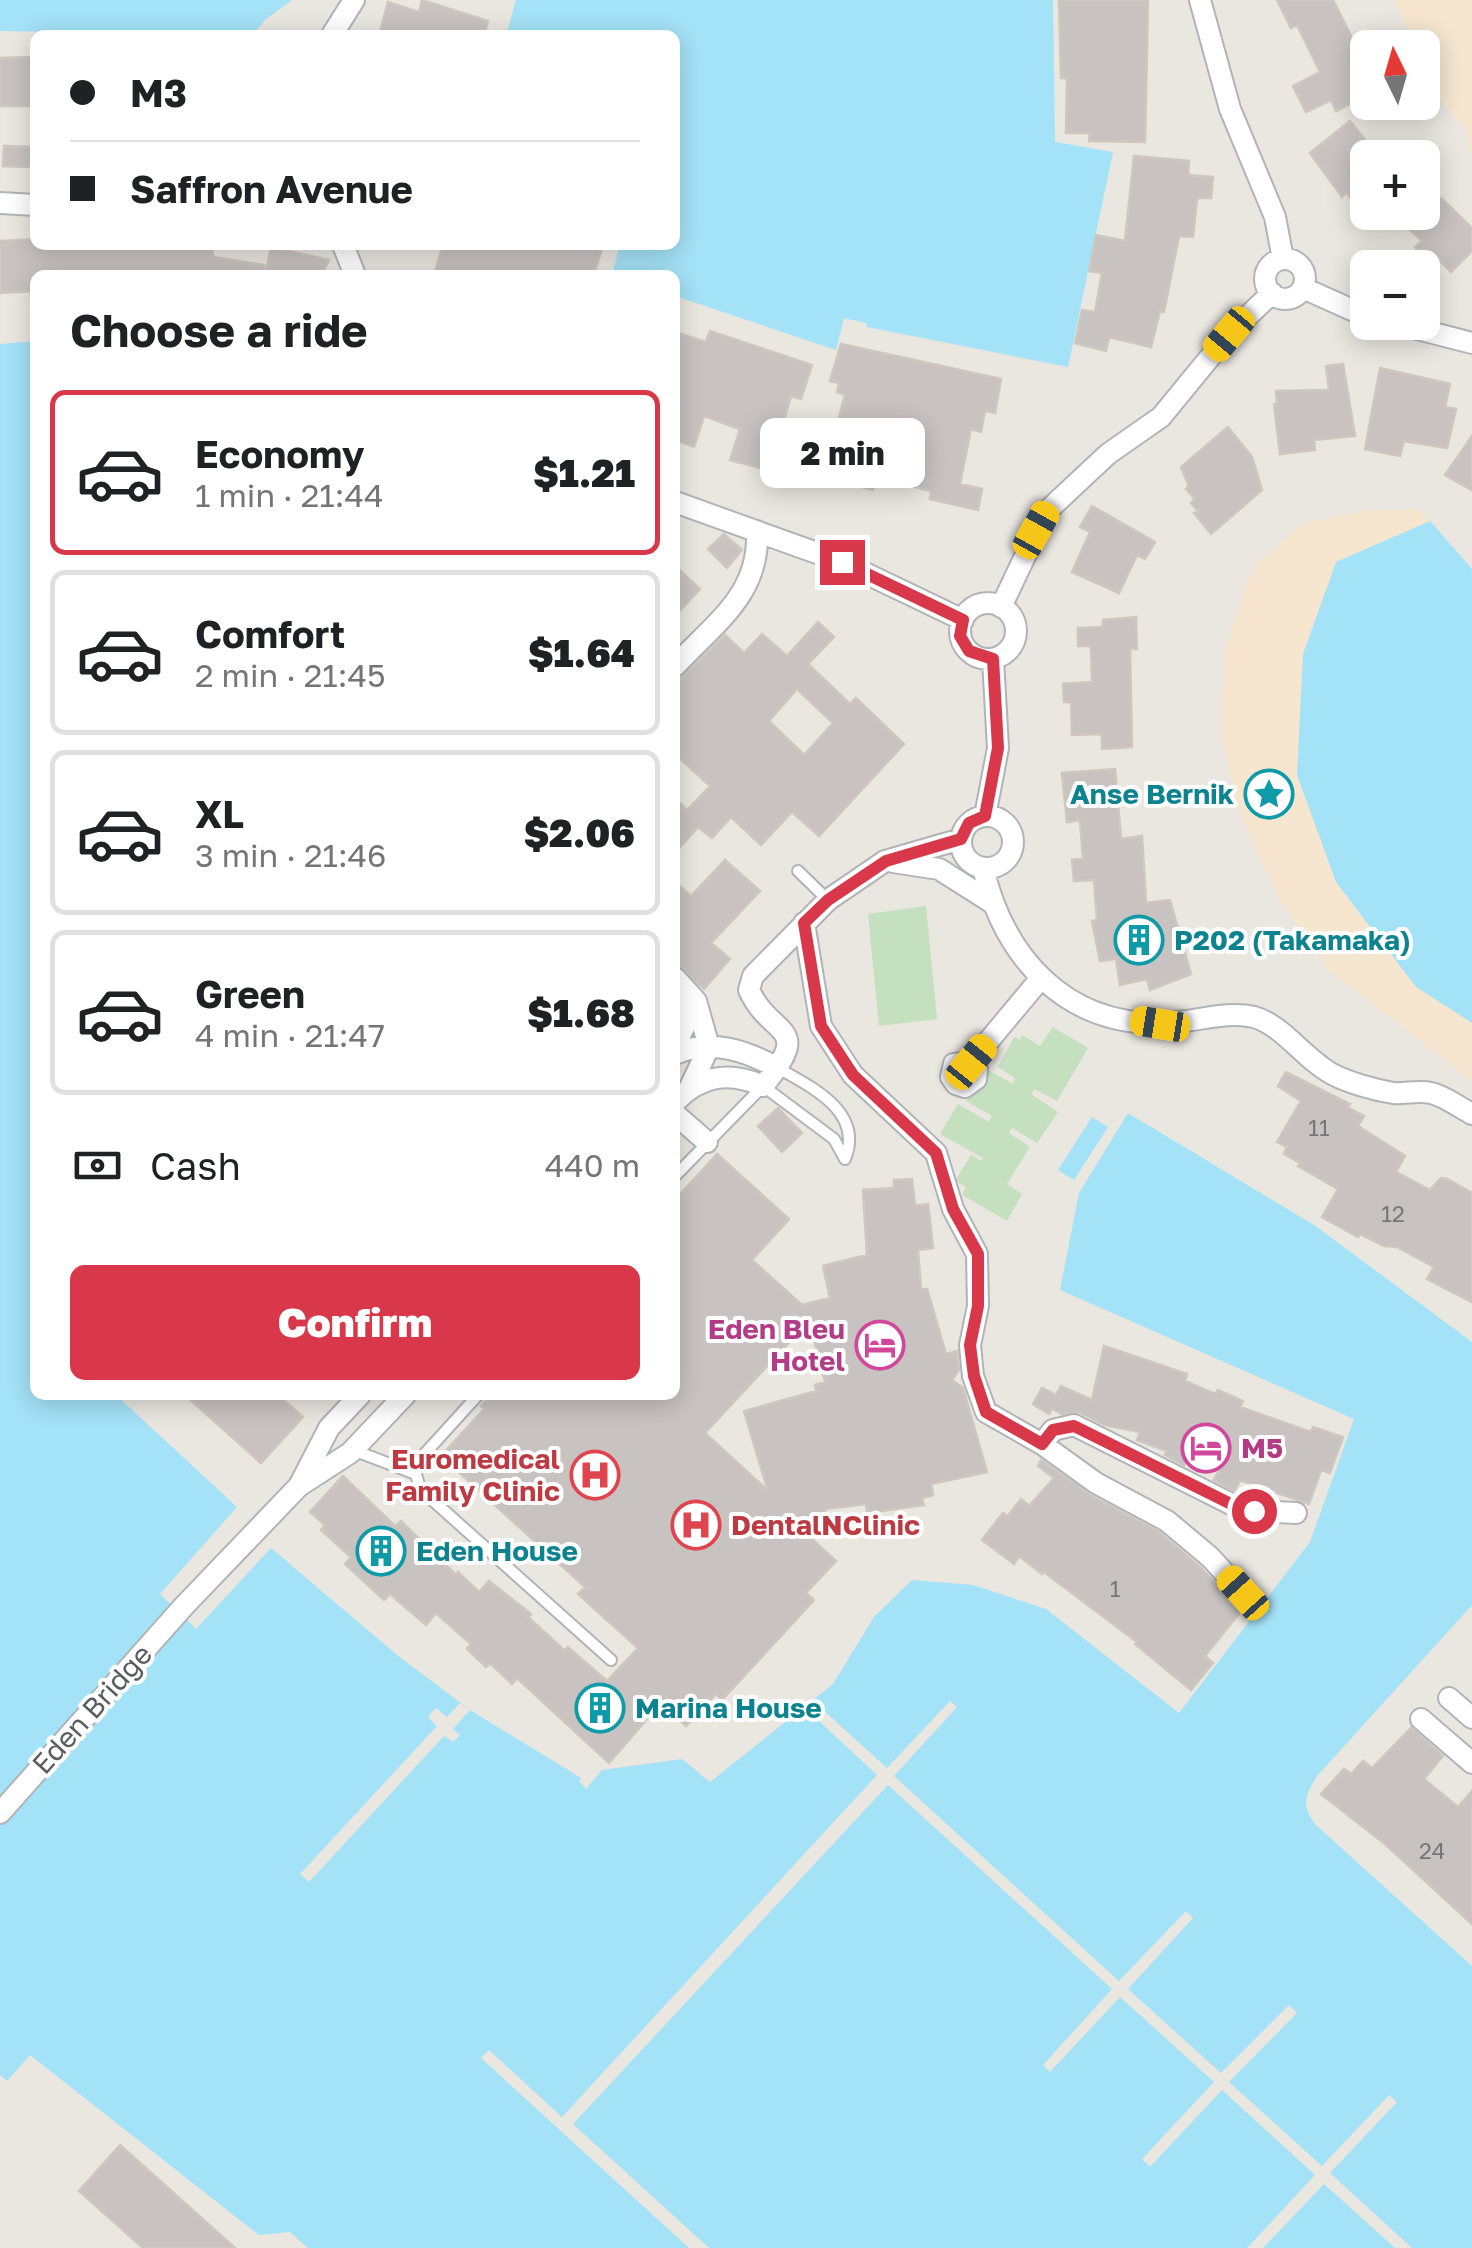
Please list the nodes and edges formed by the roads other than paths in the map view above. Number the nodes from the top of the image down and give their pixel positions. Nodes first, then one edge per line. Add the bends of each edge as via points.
1 (354, 0) edge
2 (1200, 0) edge
3 (335, 30) edge
4 (0, 204) edge
5 (30, 204) edge
6 (1282, 259) junction
7 (1303, 288) junction
8 (1272, 293) junction
9 (1350, 309) edge
10 (1440, 335) edge
11 (1472, 343) edge
12 (680, 504) edge
13 (757, 530) junction
14 (1001, 607) junction
15 (963, 620) junction
16 (993, 659) junction
17 (680, 661) edge
18 (985, 816) junction
19 (961, 839) junction
20 (886, 861) junction
21 (983, 868) junction
22 (798, 871) dead end
23 (828, 900) junction
24 (991, 902) junction
25 (804, 923) junction
26 (1041, 978) junction
27 (680, 983) edge
28 (680, 1006) edge
29 (680, 1035) edge
30 (708, 1047) junction
31 (680, 1053) edge
32 (971, 1062) dead end
33 (778, 1068) junction
34 (763, 1086) junction
35 (682, 1095) edge
36 (1472, 1114) edge
37 (680, 1118) edge
38 (707, 1142) junction
39 (680, 1171) edge
40 (355, 1400) edge
41 (399, 1400) edge
42 (473, 1400) edge
43 (1042, 1444) junction
44 (353, 1450) junction
45 (416, 1474) junction
46 (299, 1486) junction
47 (1296, 1513) dead end
48 (1243, 1593) dead end
49 (612, 1660) dead end
50 (1449, 1698) dead end
51 (1472, 1718) edge
52 (1421, 1719) dead end
53 (1472, 1764) edge
54 (0, 1812) edge

1 - 3 street
2 - 6 street via 1230,109 1275,217
4 - 5 street
6 - 7 street via 1300,265
6 - 8 street via 1266,276
7 - 8 street via 1288,298
7 - 9 street
8 - 14 street via 1161,417 1108,454 1046,512
10 - 11 street
12 - 13 street
13 - 15 street
13 - 17 street via 750,584
14 - 15 street via 976,607
14 - 16 street via 1014,622 1015,641
15 - 16 street via 960,636 969,651
16 - 18 street via 998,748
18 - 19 street via 969,823
18 - 21 street via 1002,820 1014,842 1007,859
19 - 20 street
19 - 21 street via 964,854
20 - 23 street
20 - 24 street via 939,869
21 - 24 street
22 - 23 lane
23 - 25 street
24 - 26 street
25 - 33 street via 753,976 749,990 786,1036
25 - 43 street via 821,1026 853,1075 936,1153 953,1209 978,1254 970,1345 986,1412
26 - 32 street
26 - 36 street via 1060,997 1098,1013 1160,1024 1252,1016 1336,1076 1392,1093 1432,1093
27 - 30 street via 696,1001
28 - 29 street via 686,1022
30 - 31 street
30 - 33 street via 748,1052
30 - 35 street
33 - 34 street
33 - 34 lane via 841,1112 851,1138 845,1159 834,1140
34 - 35 street via 726,1076
34 - 38 lane
37 - 38 street
38 - 39 lane
40 - 46 street via 329,1428
41 - 44 street
42 - 45 lane via 419,1460
43 - 47 street via 1053,1430 1074,1426 1233,1505
43 - 48 street via 1167,1522
44 - 45 lane
44 - 46 street
45 - 49 lane via 420,1490
46 - 54 street, Eden Bridge
50 - 51 street
52 - 53 street

